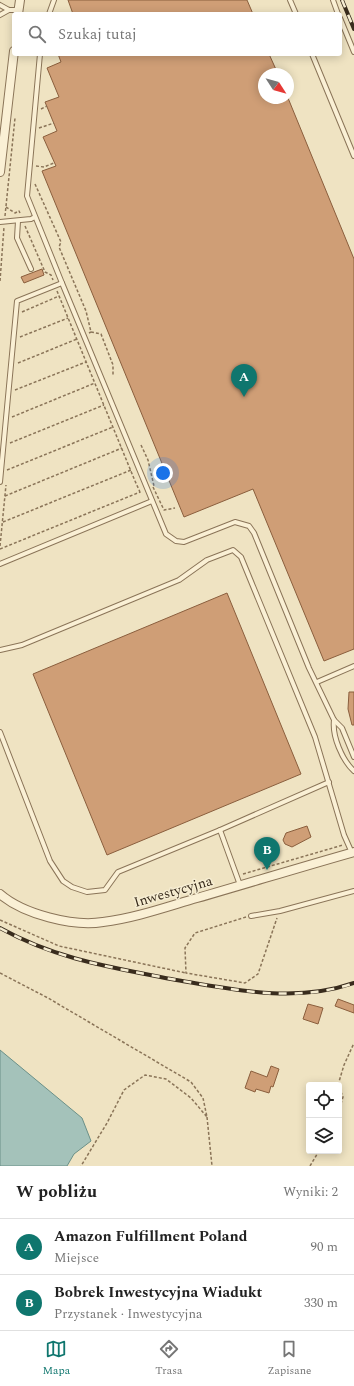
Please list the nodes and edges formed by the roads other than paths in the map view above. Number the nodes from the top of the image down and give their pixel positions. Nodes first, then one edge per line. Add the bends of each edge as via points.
1 (20, 0) edge
2 (54, 0) edge
3 (290, 0) edge
4 (332, 0) edge
5 (0, 5) edge
6 (9, 10) junction
7 (18, 12) edge
8 (49, 12) edge
9 (295, 12) edge
10 (337, 12) edge
11 (0, 15) edge
12 (342, 23) edge
13 (354, 52) edge
14 (13, 56) edge
15 (40, 56) edge
16 (313, 56) edge
17 (354, 156) edge
18 (0, 172) edge
19 (35, 217) junction
20 (18, 221) junction
21 (2, 222) edge
22 (31, 269) dead end
23 (62, 283) junction
24 (0, 482) edge
25 (152, 501) junction
26 (0, 564) edge
27 (0, 650) edge
28 (354, 666) edge
29 (317, 682) junction
30 (334, 720) junction
31 (0, 732) edge
32 (354, 757) edge
33 (354, 771) edge
34 (329, 782) junction
35 (220, 830) junction
36 (353, 852) edge
37 (240, 885) junction
38 (354, 891) edge
39 (0, 894) edge
40 (251, 916) road end

1 - 7 street
2 - 8 lane
3 - 9 lane
4 - 10 lane
5 - 6 lane
6 - 7 lane
6 - 11 lane
12 - 13 lane
14 - 18 street
15 - 19 lane via 27,196
16 - 17 lane
19 - 20 lane
19 - 23 lane
20 - 21 lane
20 - 22 lane via 17,238
23 - 24 lane via 18,302
23 - 25 lane
25 - 26 lane
25 - 29 lane via 166,534 176,541 184,542 236,522 249,526
27 - 34 lane via 22,645 179,580 207,560 233,550 241,557 315,737
28 - 29 lane
29 - 30 lane
30 - 32 lane via 342,728
30 - 33 lane via 334,731 346,763
31 - 35 lane via 50,861 63,881 72,887 87,892 105,890 118,872
34 - 35 lane
34 - 36 lane via 348,844
35 - 37 lane
36 - 37 street, Inwestycyjna
37 - 39 street, Inwestycyjna via 102,923 51,917 20,906
38 - 40 lane

